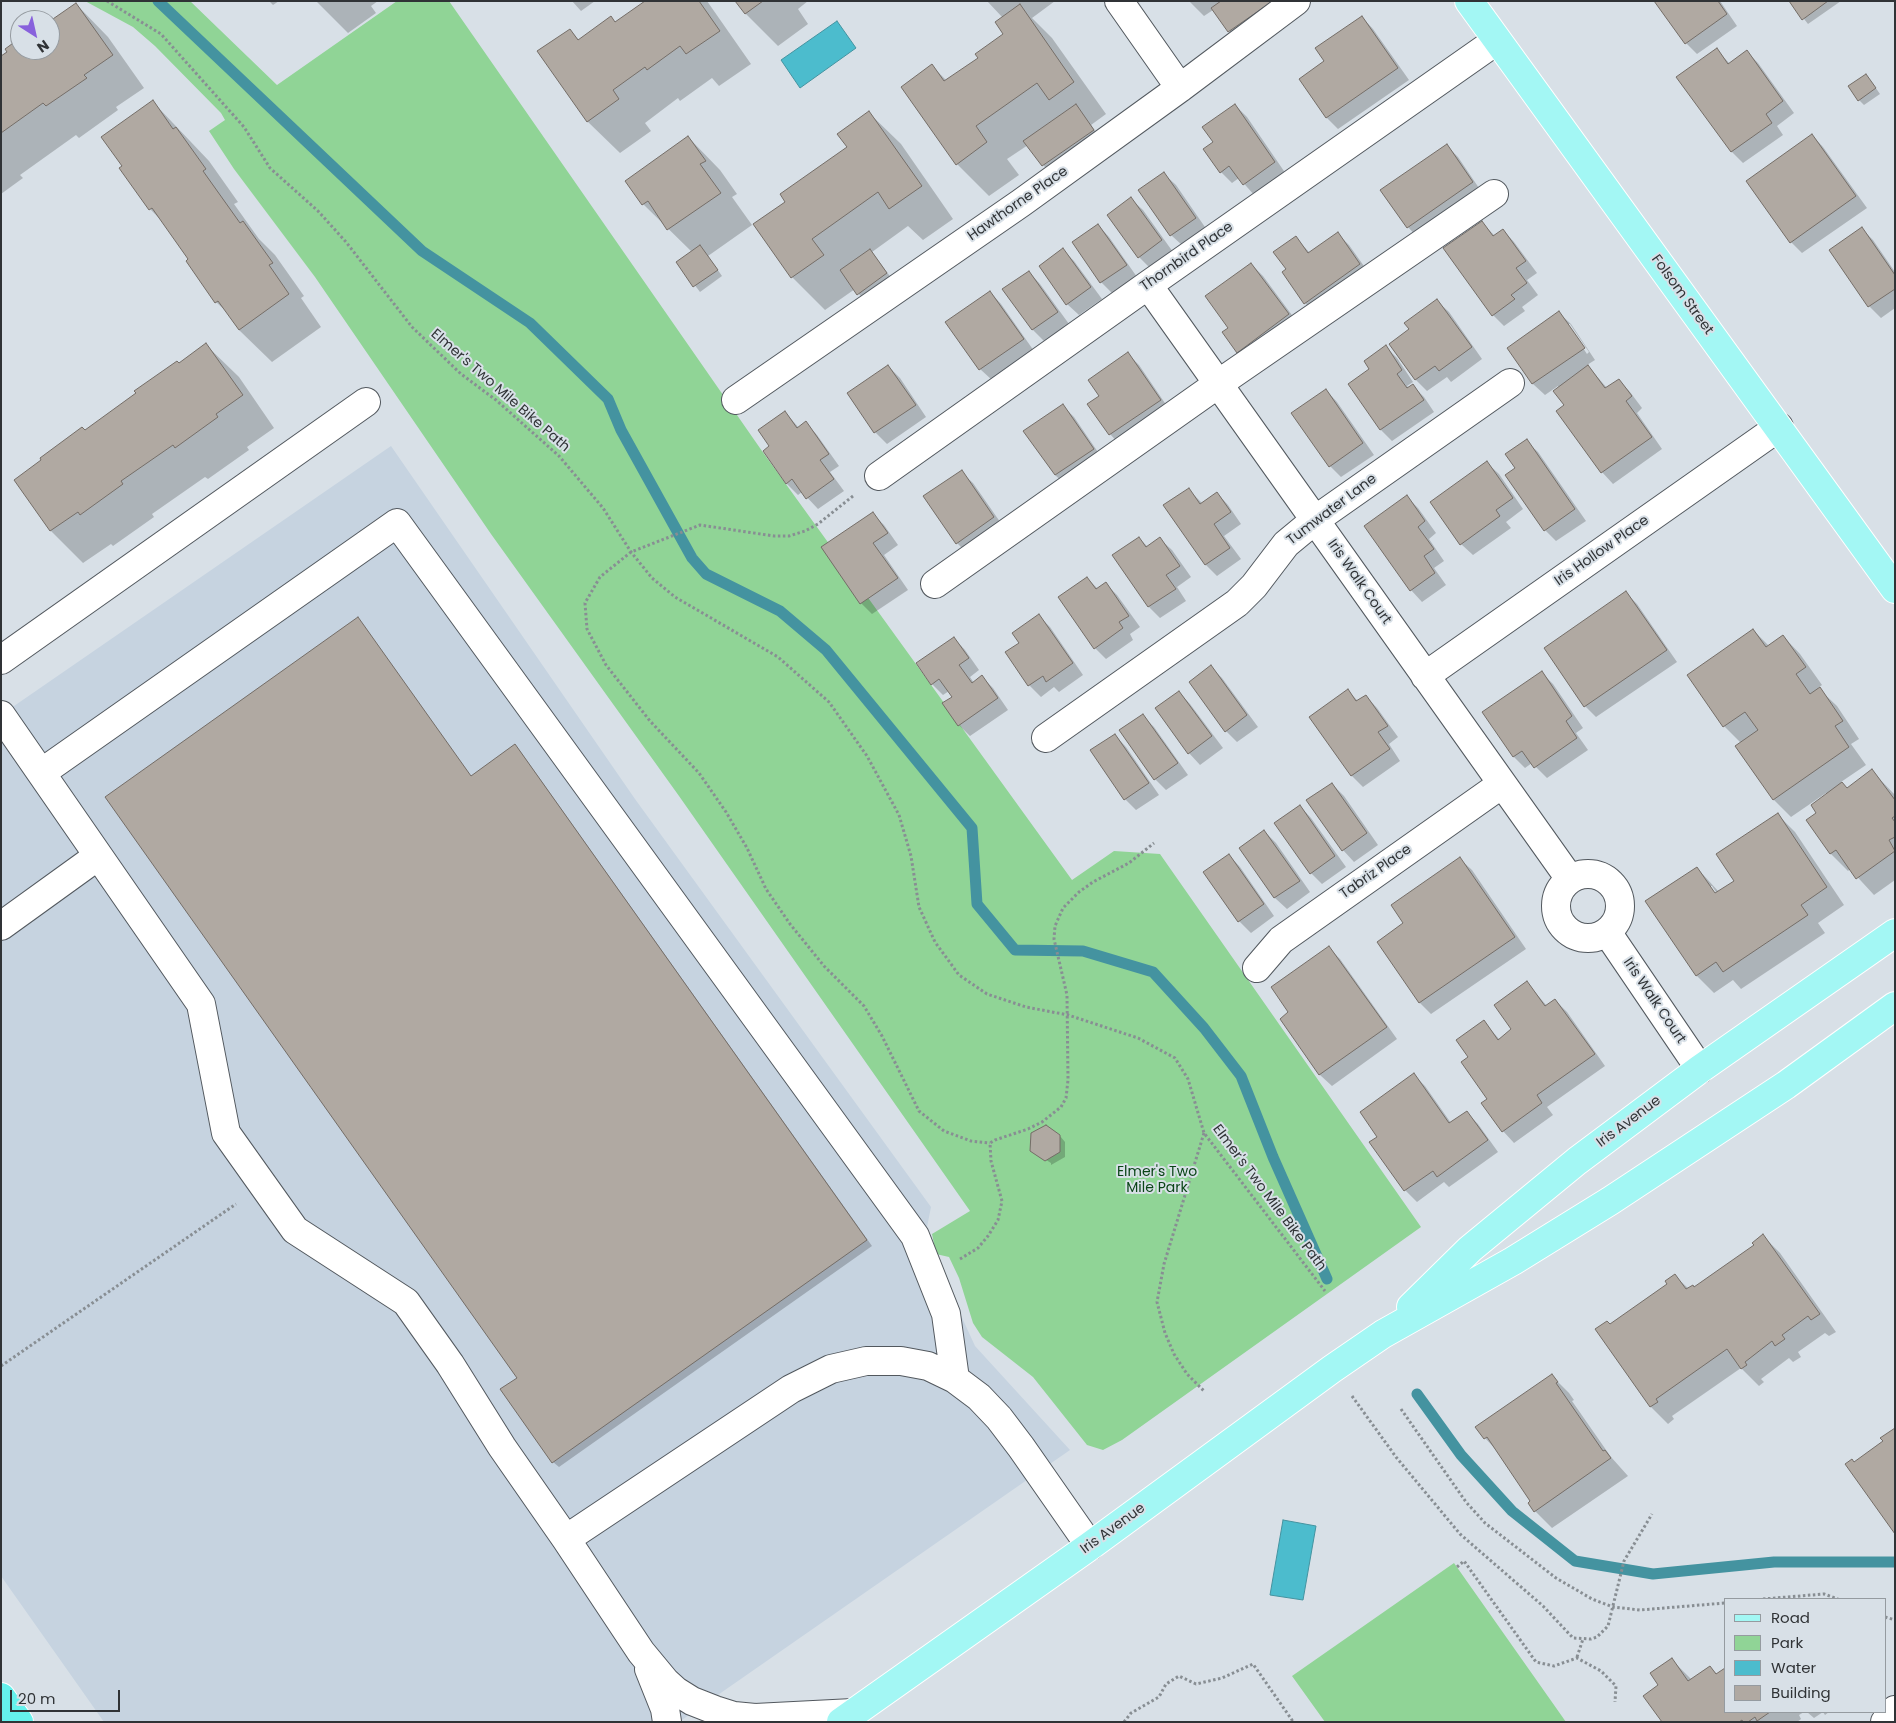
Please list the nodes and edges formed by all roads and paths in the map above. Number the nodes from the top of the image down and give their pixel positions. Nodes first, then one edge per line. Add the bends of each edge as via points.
1 (107, 1) edge
2 (1119, 1) edge
3 (1296, 1) edge
4 (1469, 1) edge
5 (1496, 41) junction
6 (1180, 88) junction
7 (1494, 194) dead end
8 (1148, 285) junction
9 (1510, 383) dead end
10 (1218, 384) junction
11 (736, 400) dead end
12 (366, 402) dead end
13 (1779, 427) junction
14 (879, 476) joint
15 (1315, 520) junction
16 (631, 552) junction
17 (935, 584) dead end
18 (1895, 589) edge
19 (1, 660) edge
20 (1425, 676) junction
21 (1, 715) edge
22 (1046, 738) dead end
23 (41, 772) junction
24 (1502, 784) junction
25 (1154, 843) dead end
26 (98, 856) junction
27 (1570, 880) junction
28 (1, 926) edge
29 (1607, 932) junction
30 (1895, 933) edge
31 (1257, 968) dead end
32 (1895, 1006) edge
33 (1068, 1016) junction
34 (1700, 1069) junction
35 (1204, 1133) junction
36 (990, 1143) junction
37 (263, 1185) junction
38 (930, 1273) junction
39 (1325, 1291) dead end
40 (1383, 1334) junction
41 (1, 1366) edge
42 (1332, 1368) junction
43 (955, 1379) junction
44 (1204, 1390) dead end
45 (1401, 1408) dead end
46 (1652, 1514) dead end
47 (566, 1539) junction
48 (1090, 1546) junction
49 (1457, 1566) dead end
50 (1775, 1598) edge
51 (1835, 1598) edge
52 (1724, 1603) edge
53 (1612, 1607) junction
54 (1583, 1639) junction
55 (641, 1652) junction
56 (1577, 1658) junction
57 (1, 1697) edge
58 (1615, 1702) dead end
59 (1895, 1710) edge
60 (847, 1717) edge
61 (19, 1722) edge
62 (667, 1722) edge
63 (1124, 1722) edge
64 (1289, 1722) edge
65 (1885, 1722) edge

1 - 16 path, Elmer's Two Mile Bike Path via 161,34 244,127 270,168 318,211 346,242 412,327 461,374 496,400 559,456 603,508
2 - 6 street
3 - 6 street, Hawthorne Place
4 - 5 main road, Folsom Street
5 - 8 street, Thornbird Place
5 - 13 main road, Folsom Street
6 - 11 street, Hawthorne Place via 1021,203
7 - 10 street
8 - 10 street, Iris Walk Court
8 - 14 street, Thornbird Place
9 - 15 street, Tumwater Lane
10 - 15 street, Iris Walk Court
10 - 17 street
12 - 19 street
13 - 18 main road, Folsom Street
13 - 20 street, Iris Hollow Place
14 - 16 path via 818,524 789,536 700,525
15 - 20 street, Iris Walk Court
15 - 22 street, Tumwater Lane via 1286,544 1237,603
16 - 33 path, Elmer's Two Mile Bike Path via 652,578 675,597 778,657 828,702 867,756 899,815 911,856 919,907 935,942 959,974 987,994
16 - 36 path via 600,578 585,603 587,629 606,665 650,721 699,773 726,812 766,889 790,924 824,966 864,1006 919,1110 944,1131 971,1141
20 - 24 street, Iris Walk Court
21 - 23 street
23 - 26 street
23 - 38 street via 397,523 915,1236
24 - 27 street, Iris Walk Court
24 - 31 street, Tabriz Place via 1281,940
25 - 33 path via 1129,863 1079,892 1064,908 1055,926 1054,939 1067,995
26 - 28 street
26 - 37 street via 201,1004 226,1133
27 - 29 street via 1576,875 1591,874 1613,886 1619,897 1620,913
27 - 29 street via 1559,891 1555,902 1560,924 1570,934 1584,938 1597,938
29 - 34 street, Iris Walk Court
30 - 34 main road, Iris Avenue
32 - 40 main road, Iris Avenue via 1786,1084 1610,1201 1513,1261
33 - 35 path, Elmer's Two Mile Bike Path via 1138,1038 1175,1058 1188,1079
33 - 36 path via 1068,1080 1066,1098 1061,1107 1042,1122
34 - 40 main road, Iris Avenue via 1519,1207 1470,1249
35 - 39 path, Elmer's Two Mile Bike Path
35 - 44 path via 1164,1264 1157,1302 1174,1354 1187,1374
36 - 38 path via 991,1161 1002,1200 998,1220 978,1248
37 - 41 path
37 - 47 street via 295,1230 406,1302
38 - 43 street via 946,1314
40 - 42 main road, Iris Avenue
42 - 48 main road, Iris Avenue
42 - 54 path via 1396,1457 1460,1534 1543,1606 1573,1638
43 - 47 street via 928,1366 901,1361 866,1361 831,1369 790,1389
43 - 48 street via 979,1398 1004,1425
45 - 53 path via 1466,1502 1485,1523 1556,1578
46 - 53 path via 1624,1561
47 - 55 street
48 - 60 main road, Iris Avenue
49 - 56 path via 1464,1561 1536,1662 1554,1666
50 - 51 path via 1824,1594
52 - 53 path via 1640,1610
53 - 54 path via 1608,1626 1597,1637
54 - 56 path
55 - 60 street via 676,1691 692,1701 734,1716
55 - 62 street via 665,1709
56 - 58 path via 1601,1670 1616,1686
57 - 61 highway
59 - 65 street
63 - 64 path via 1131,1713 1158,1697 1166,1684 1179,1676 1196,1684 1222,1678 1253,1664 1292,1720

